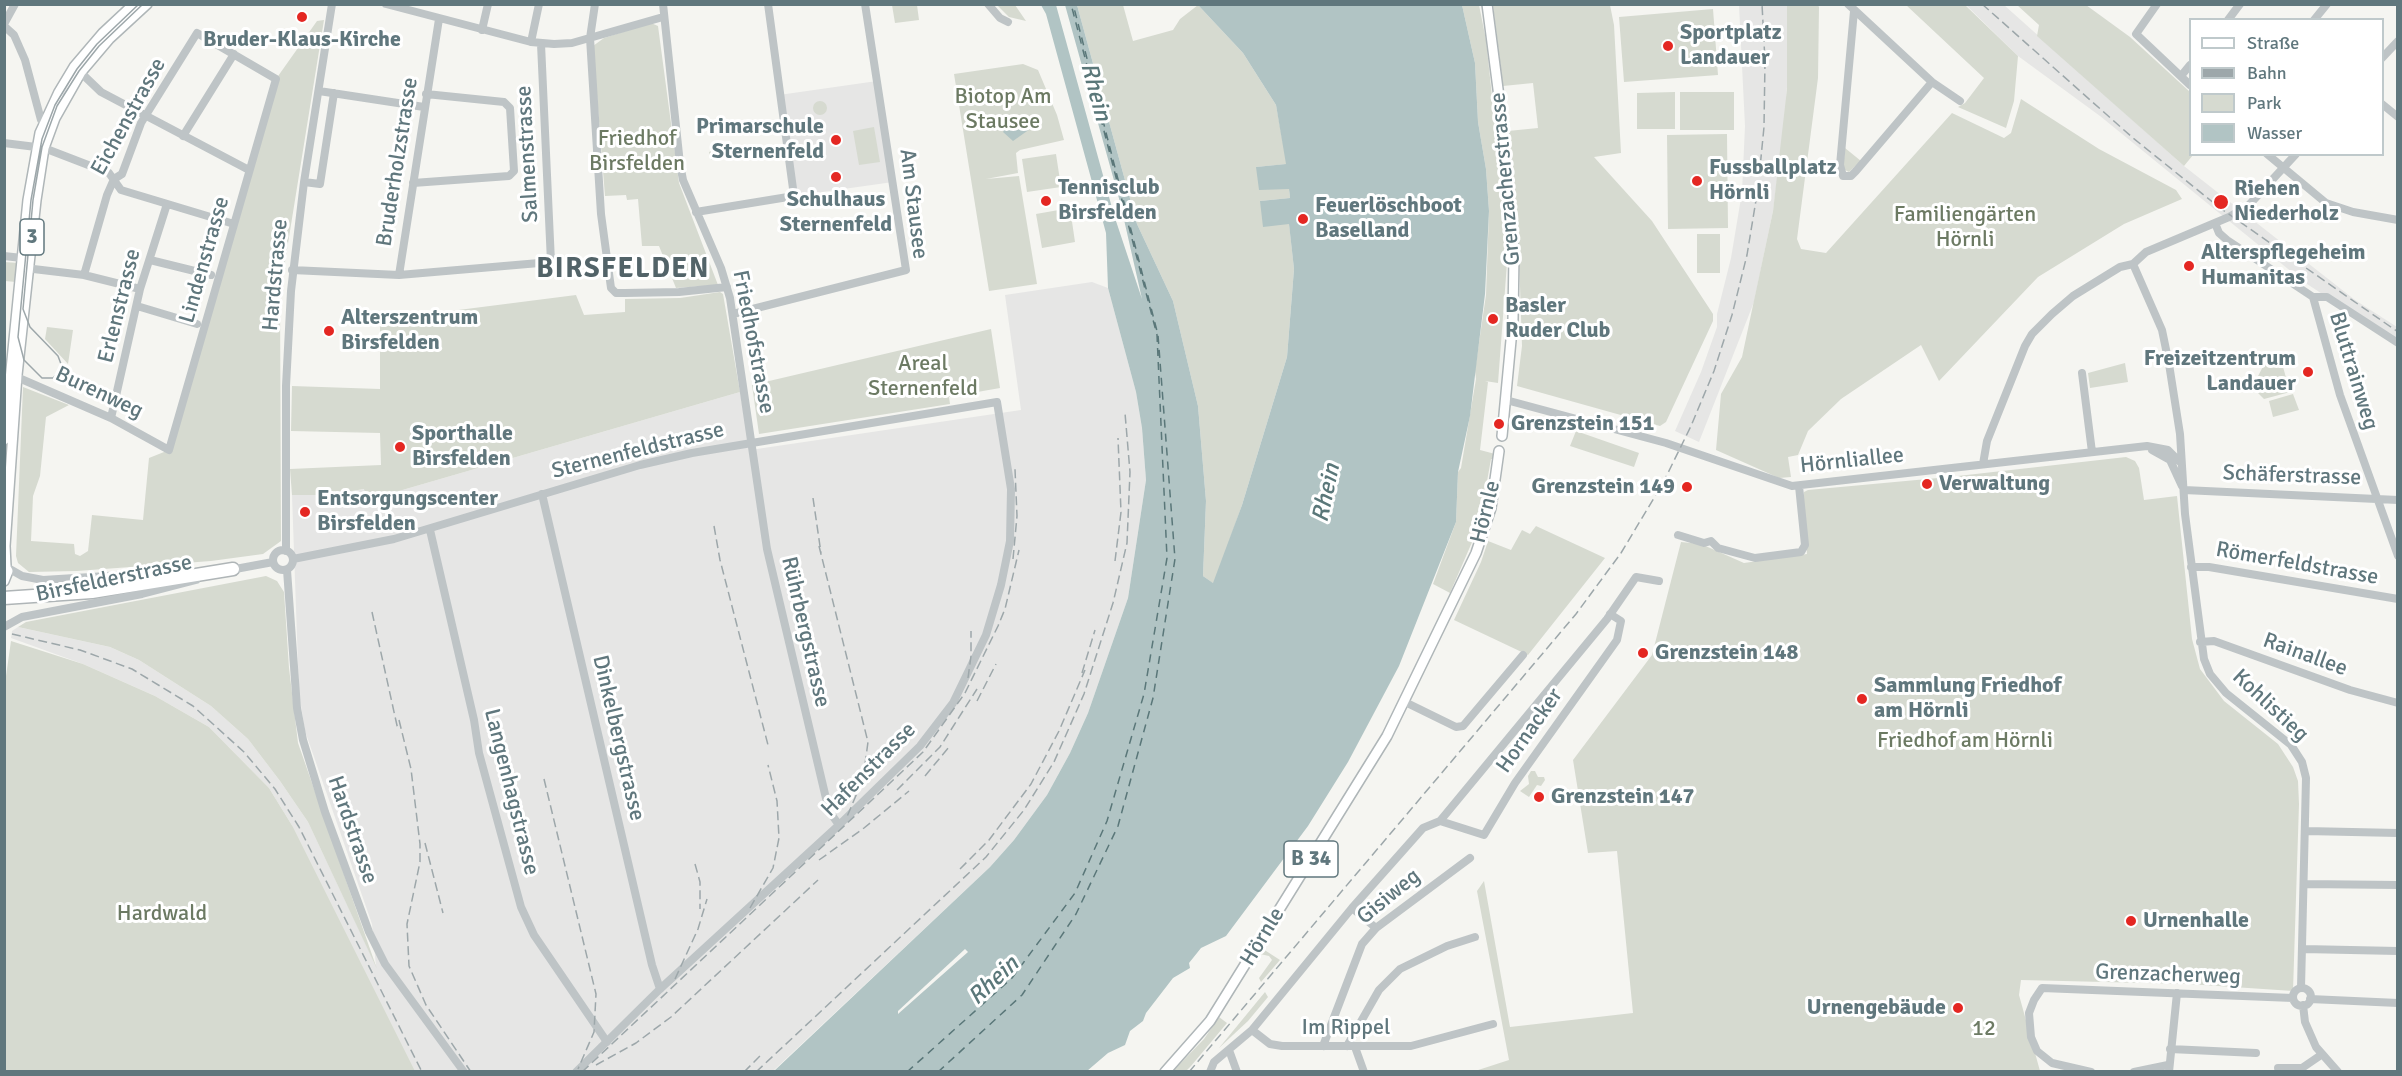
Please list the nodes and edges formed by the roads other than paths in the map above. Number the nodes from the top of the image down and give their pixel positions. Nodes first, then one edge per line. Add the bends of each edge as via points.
1 (15, 4) edge
2 (134, 4) edge
3 (147, 4) edge
4 (332, 4) edge
5 (386, 4) edge
6 (488, 4) edge
7 (538, 4) edge
8 (595, 4) edge
9 (663, 4) edge
10 (768, 4) edge
11 (865, 4) edge
12 (988, 4) edge
13 (1487, 4) edge
14 (1848, 4) edge
15 (2157, 4) edge
16 (2240, 4) edge
17 (2327, 4) edge
18 (1854, 11) junction
19 (663, 17) junction
20 (2230, 18) edge
21 (2316, 18) edge
22 (439, 19) junction
23 (1008, 22) dead end
24 (4, 25) edge
25 (482, 30) junction
26 (590, 38) junction
27 (2397, 41) edge
28 (531, 42) junction
29 (541, 44) junction
30 (234, 54) junction
31 (2384, 56) edge
32 (2189, 66) edge
33 (78, 70) junction
34 (2181, 76) junction
35 (276, 79) joint
36 (1932, 82) junction
37 (2189, 84) edge
38 (319, 91) junction
39 (334, 93) junction
40 (426, 94) junction
41 (1960, 101) dead end
42 (2384, 106) edge
43 (424, 107) junction
44 (146, 117) junction
45 (2397, 117) edge
46 (47, 127) junction
47 (183, 136) junction
48 (4, 143) edge
49 (41, 147) junction
50 (2269, 156) edge
51 (2294, 156) edge
52 (2283, 169) junction
53 (249, 170) junction
54 (114, 179) junction
55 (304, 182) junction
56 (413, 183) junction
57 (167, 204) junction
58 (696, 212) junction
59 (2397, 220) edge
60 (2215, 223) junction
61 (234, 224) junction
62 (4, 256) edge
63 (150, 260) junction
64 (24, 264) junction
65 (2133, 264) junction
66 (292, 270) junction
67 (84, 275) junction
68 (399, 275) junction
69 (211, 276) dead end
70 (727, 287) junction
71 (140, 289) junction
72 (2313, 297) junction
73 (137, 306) junction
74 (733, 314) junction
75 (197, 324) dead end
76 (2397, 344) edge
77 (12, 358) edge
78 (2082, 373) dead end
79 (14, 375) junction
80 (1506, 400) junction
81 (997, 402) joint
82 (111, 418) junction
83 (2177, 423) junction
84 (1502, 436) dead end
85 (4, 440) edge
86 (753, 442) junction
87 (2180, 442) junction
88 (169, 450) joint
89 (1500, 451) dead end
90 (2092, 452) junction
91 (2169, 454) junction
92 (1983, 464) junction
93 (2182, 464) junction
94 (1799, 486) junction
95 (2184, 490) junction
96 (542, 494) junction
97 (2378, 498) junction
98 (2397, 500) edge
99 (430, 530) junction
100 (1678, 535) dead end
101 (286, 550) junction
102 (2397, 556) edge
103 (293, 559) junction
104 (273, 562) junction
105 (6, 566) edge
106 (2191, 567) junction
107 (233, 569) junction
108 (287, 570) junction
109 (4, 581) edge
110 (1659, 581) dead end
111 (4, 598) edge
112 (2397, 599) edge
113 (1610, 614) junction
114 (4, 627) edge
115 (2200, 642) junction
116 (1523, 655) dead end
117 (1405, 702) junction
118 (2397, 703) edge
119 (1440, 821) junction
120 (839, 825) junction
121 (2306, 831) junction
122 (2397, 833) edge
123 (1470, 858) dead end
124 (2304, 884) junction
125 (2397, 885) edge
126 (1352, 908) junction
127 (1376, 928) junction
128 (1475, 937) dead end
129 (2303, 949) junction
130 (2397, 951) edge
131 (2301, 988) junction
132 (660, 989) junction
133 (2177, 993) junction
134 (2293, 998) junction
135 (2310, 999) junction
136 (2397, 1003) edge
137 (2303, 1005) junction
138 (1493, 1024) dead end
139 (1252, 1030) junction
140 (607, 1042) junction
141 (1323, 1046) junction
142 (1351, 1046) junction
143 (2170, 1049) junction
144 (1229, 1050) junction
145 (2256, 1053) dead end
146 (2321, 1055) junction
147 (2169, 1068) edge
148 (2278, 1068) dead end
149 (464, 1071) edge
150 (576, 1071) edge
151 (1165, 1071) edge
152 (1210, 1071) edge
153 (1237, 1071) edge
154 (1364, 1071) edge
155 (2091, 1071) edge
156 (2134, 1071) edge
157 (2338, 1071) edge

1 - 24 street
2 - 33 main road, 3 via 103,33
3 - 33 main road, 3
4 - 38 street, Hardstrasse
5 - 22 street
6 - 25 street
7 - 28 street
8 - 26 street
9 - 19 street, Friedhofstrasse
10 - 58 street via 794,196
11 - 74 street, Am Stausee via 906,270
12 - 23 street
13 - 80 main road, Grenzacherstrasse via 1514,254
14 - 18 street
15 - 34 street via 2136,34
16 - 20 street
17 - 21 street
18 - 36 street
18 - 36 street via 1840,165 1844,176 1856,171
19 - 26 street
19 - 58 street, Friedhofstrasse via 680,164
22 - 25 street
22 - 40 street, Bruderholzstrasse
24 - 46 street via 14,35 25,60
25 - 28 street
26 - 29 street
26 - 70 street via 604,249 613,291 679,292
27 - 31 street
28 - 29 street
29 - 68 street, Salmenstrasse via 551,262
30 - 35 street, Eichenstrasse
30 - 44 street, Eichenstrasse via 197,33
30 - 47 street
32 - 34 street
33 - 44 street via 101,92
33 - 46 main road, 3
34 - 37 street
35 - 53 street, Lindenstrasse
36 - 41 street
38 - 39 street
38 - 55 street, Hardstrasse
39 - 43 street
39 - 55 street via 320,184
40 - 43 street, Bruderholzstrasse
40 - 56 street via 504,102 510,108 514,171 509,176
42 - 45 street
43 - 56 street, Bruderholzstrasse
44 - 47 street
44 - 54 street, Eichenstrasse via 122,174
46 - 49 main road, 3
47 - 53 street
48 - 49 street
49 - 54 street via 109,173
49 - 64 main road, 3
50 - 52 street
51 - 52 street
52 - 59 street via 2326,203
52 - 60 street via 2249,205
53 - 61 street, Lindenstrasse
54 - 57 street via 121,190
54 - 67 street, Eichenstrasse
55 - 66 street, Hardstrasse
56 - 68 street, Bruderholzstrasse
57 - 61 street
57 - 63 street, Erlenstrasse
58 - 70 street, Friedhofstrasse
60 - 65 street via 2146,252
60 - 72 street via 2227,240
61 - 88 street, Lindenstrasse
62 - 64 street
63 - 69 street
63 - 71 street, Erlenstrasse
64 - 67 street
64 - 77 main road, 3
65 - 83 street via 2162,330
65 - 92 street via 2120,267 2073,296 2032,334 1987,441
66 - 68 street
66 - 101 street, Hardstrasse via 286,386
67 - 71 street
70 - 74 street, Friedhofstrasse
71 - 73 street, Erlenstrasse
72 - 76 street via 2327,297
72 - 97 street, Bluttrainweg via 2340,394
73 - 75 street
73 - 82 street, Erlenstrasse
74 - 86 street, Friedhofstrasse
77 - 79 main road, 3
78 - 90 street
79 - 82 street, Burenweg
79 - 85 main road, 3
79 - 105 main road, 3
80 - 84 main road, Grenzacherstrasse
80 - 94 street, Hörnliallee via 1666,443 1778,483
81 - 86 street, Sternenfeldstrasse
81 - 120 street, Hafenstrasse via 1011,489 1011,520 1007,560 986,635 958,694 931,733
82 - 88 street, Burenweg
83 - 87 street
83 - 91 street
86 - 96 street, Sternenfeldstrasse via 640,465
86 - 120 street, Rührbergstrasse via 767,549 829,811
87 - 91 street
87 - 93 street
89 - 117 main road, Hörnle / B 34 via 1491,508 1476,553
90 - 91 street, Hörnliallee via 2142,447
90 - 92 street, Hörnliallee
91 - 93 street
91 - 95 street
92 - 94 street, Hörnliallee
93 - 95 street
94 - 100 street via 1805,545 1801,552 1755,558 1718,548 1711,541 1704,543
95 - 97 street, Schäferstrasse
95 - 106 street, Kohlistieg
96 - 99 street, Sternenfeldstrasse
96 - 132 street, Dinkelbergstrasse
97 - 98 street, Schäferstrasse
97 - 102 street, Bluttrainweg
99 - 103 street, Sternenfeldstrasse
99 - 140 street, Langenhagstrasse via 479,753 521,907 534,935
101 - 103 street
101 - 104 street via 278,552
103 - 108 street
104 - 107 street, Birsfelderstrasse
104 - 108 street via 279,570
105 - 107 street, Birsfelderstrasse via 22,576 43,580
105 - 109 main road
106 - 112 street, Römerfeldstrasse
106 - 115 street, Kohlistieg
107 - 111 highway via 92,592
107 - 114 street, Birsfelderstrasse via 142,594 22,617
108 - 149 street, Hardstrasse via 297,708 325,812 369,932 385,964
110 - 113 street, Hornacker via 1636,577
113 - 119 street, Hornacker
113 - 119 street, Hornacker via 1622,621 1617,640 1515,783 1484,835
115 - 118 street, Rainallee via 2214,641
115 - 121 street, Kohlistieg via 2217,684 2282,736 2297,753 2306,778
116 - 117 street via 1463,726 1455,727
117 - 151 main road, Hörnle / B 34 via 1375,757 1210,1021
119 - 126 street, Hornacker via 1419,831
120 - 132 street, Hafenstrasse
121 - 122 street
121 - 124 street, Kohlistieg
123 - 127 street, Gisiweg
124 - 125 street
124 - 129 street, Kohlistieg
126 - 127 street
126 - 139 street, Hornacker
127 - 141 street, Gisiweg via 1360,947
128 - 142 street via 1401,969 1379,990
129 - 130 street
129 - 131 street, Kohlistieg
131 - 134 street
131 - 135 street via 2308,991
132 - 140 street, Hafenstrasse
133 - 134 street, Grenzacherweg
133 - 143 street
133 - 155 street, Grenzacherweg via 2043,988 2029,1013 2037,1051 2052,1063
134 - 137 street
135 - 136 street
135 - 137 street
137 - 146 street via 2308,1029
138 - 142 street, Im Rippel via 1411,1046
139 - 141 street, Im Rippel via 1270,1044
139 - 144 street
140 - 150 street, Hafenstrasse
141 - 142 street, Im Rippel
142 - 154 street
143 - 145 street
143 - 147 street
144 - 152 street via 1214,1062
144 - 153 street
146 - 148 street via 2302,1068
146 - 157 street
147 - 156 street

